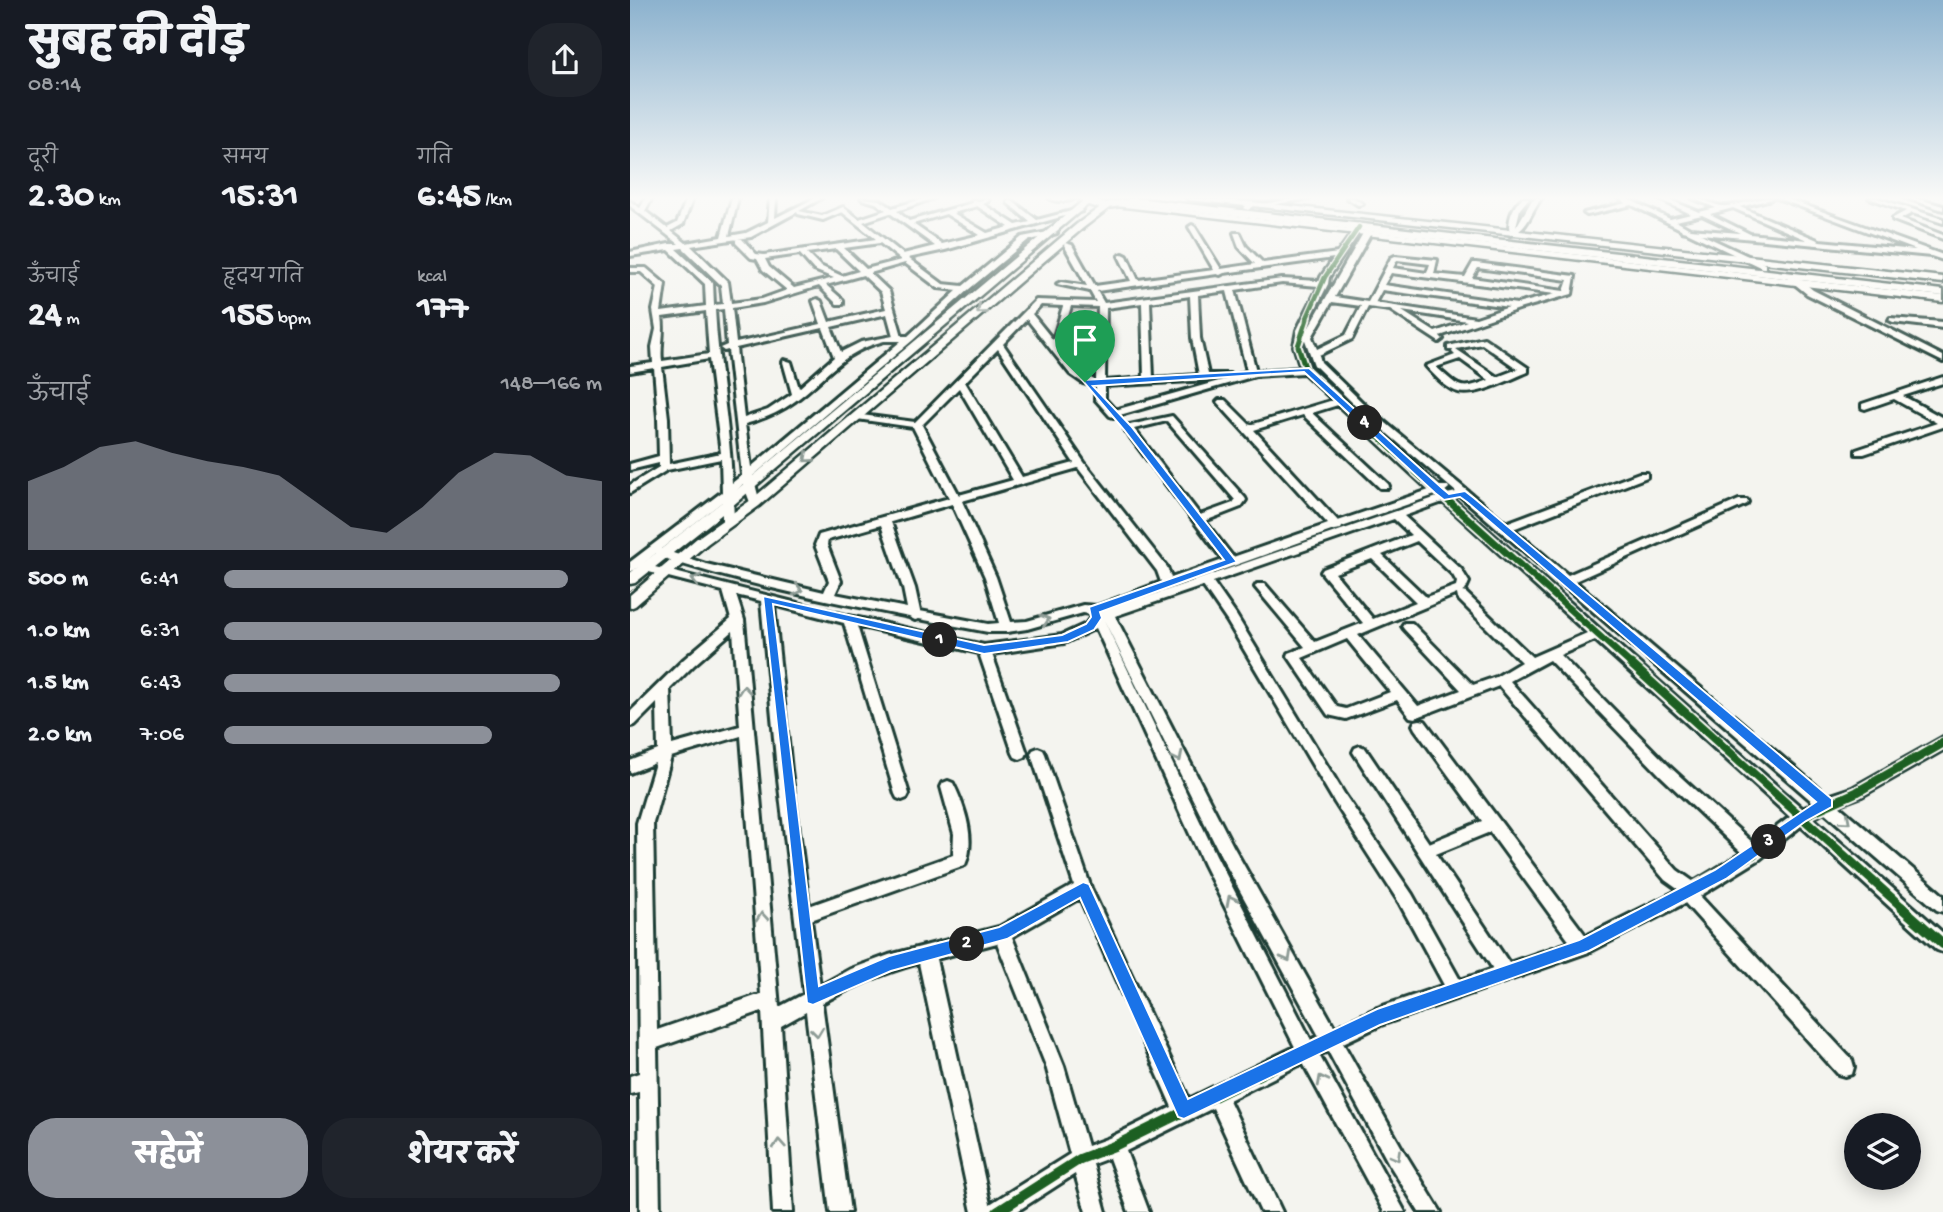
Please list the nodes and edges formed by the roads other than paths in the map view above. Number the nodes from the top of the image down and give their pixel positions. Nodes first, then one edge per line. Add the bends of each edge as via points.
1 (681, 255) edge
2 (697, 255) edge
3 (753, 255) edge
4 (780, 255) edge
5 (804, 255) edge
6 (846, 255) edge
7 (898, 255) edge
8 (919, 255) edge
9 (1006, 255) edge
10 (1026, 255) edge
11 (1046, 255) edge
12 (1073, 255) edge
13 (1209, 255) edge
14 (1250, 255) edge
15 (1339, 255) joint
16 (1351, 255) edge
17 (1582, 255) edge
18 (1668, 255) edge
19 (1717, 255) edge
20 (1735, 255) edge
21 (1123, 256) dead end
22 (760, 257) junction
23 (1740, 257) junction
24 (904, 259) junction
25 (1762, 266) junction
26 (1262, 267) junction
27 (630, 270) edge
28 (1388, 270) junction
29 (866, 272) junction
30 (1220, 273) junction
31 (1430, 276) junction
32 (841, 278) junction
33 (1792, 279) junction
34 (1466, 281) junction
35 (1943, 283) edge
36 (821, 284) junction
37 (1061, 284) dead end
38 (1136, 284) junction
39 (1324, 284) junction
40 (1230, 287) junction
41 (1379, 287) junction
42 (965, 288) junction
43 (1092, 289) junction
44 (793, 291) junction
45 (1194, 292) junction
46 (1569, 292) junction
47 (1943, 293) edge
48 (1146, 299) junction
49 (1331, 299) junction
50 (1943, 299) edge
51 (817, 301) dead end
52 (840, 302) dead end
53 (729, 303) junction
54 (1368, 304) junction
55 (1067, 305) junction
56 (1100, 305) junction
57 (709, 306) junction
58 (1519, 306) junction
59 (1392, 308) junction
60 (889, 311) junction
61 (1027, 314) junction
62 (658, 315) junction
63 (1478, 320) junction
64 (1893, 320) dead end
65 (827, 324) junction
66 (1943, 325) edge
67 (1434, 335) junction
68 (898, 338) junction
69 (910, 338) junction
70 (998, 343) junction
71 (730, 347) junction
72 (1055, 348) junction
73 (1451, 348) junction
74 (713, 353) junction
75 (1313, 355) junction
76 (838, 356) junction
77 (1462, 356) junction
78 (1941, 357) edge
79 (787, 362) dead end
80 (658, 363) junction
81 (630, 369) edge
82 (1306, 370) junction
83 (1252, 374) junction
84 (1204, 377) junction
85 (1149, 380) junction
86 (1943, 380) edge
87 (960, 382) junction
88 (1085, 382) junction
89 (1497, 382) junction
90 (1100, 384) junction
91 (797, 395) junction
92 (1895, 396) junction
93 (1100, 399) junction
94 (1341, 401) junction
95 (1222, 402) dead end
96 (1865, 406) dead end
97 (1305, 412) junction
98 (1112, 414) junction
99 (857, 416) junction
100 (740, 422) junction
101 (1943, 423) edge
102 (917, 425) junction
103 (1128, 428) junction
104 (1248, 429) junction
105 (1860, 452) dead end
106 (726, 455) junction
107 (664, 463) junction
108 (1080, 464) junction
109 (630, 467) edge
110 (1643, 475) dead end
111 (748, 480) junction
112 (1018, 480) junction
113 (1384, 486) dead end
114 (630, 490) edge
115 (1450, 492) junction
116 (727, 498) junction
117 (955, 498) junction
118 (1744, 502) dead end
119 (755, 503) junction
120 (1397, 516) junction
121 (884, 519) junction
122 (1199, 519) junction
123 (728, 522) junction
124 (1337, 527) junction
125 (1504, 528) junction
126 (1420, 536) junction
127 (662, 553) junction
128 (1373, 553) junction
129 (683, 558) junction
130 (1231, 562) junction
131 (645, 567) junction
132 (630, 568) edge
133 (666, 573) junction
134 (630, 580) edge
135 (1567, 580) junction
136 (1206, 581) junction
137 (1167, 583) junction
138 (1261, 587) dead end
139 (729, 589) junction
140 (1462, 596) dead end
141 (828, 597) junction
142 (766, 599) junction
143 (630, 603) edge
144 (1425, 603) junction
145 (1101, 613) junction
146 (915, 616) junction
147 (738, 620) junction
148 (849, 620) junction
149 (1371, 625) junction
150 (1408, 626) dead end
151 (1007, 628) junction
152 (1350, 634) junction
153 (1597, 634) junction
154 (1314, 649) junction
155 (984, 650) junction
156 (1550, 654) junction
157 (1530, 663) junction
158 (1501, 680) junction
159 (663, 688) junction
160 (1470, 691) junction
161 (1400, 694) junction
162 (630, 721) edge
163 (1420, 725) dead end
164 (747, 729) junction
165 (1943, 743) edge
166 (1360, 752) dead end
167 (665, 753) junction
168 (1020, 753) dead end
169 (1038, 754) dead end
170 (630, 767) edge
171 (948, 787) dead end
172 (902, 794) dead end
173 (1827, 803) junction
174 (1801, 817) junction
175 (1492, 824) junction
176 (1426, 851) junction
177 (1754, 854) junction
178 (1083, 888) junction
179 (1690, 892) junction
180 (1943, 905) edge
181 (802, 916) junction
182 (1002, 934) junction
183 (1943, 944) edge
184 (1583, 946) junction
185 (926, 955) junction
186 (1506, 973) junction
187 (1456, 989) junction
188 (813, 997) junction
189 (770, 999) junction
190 (772, 1021) junction
191 (1333, 1038) junction
192 (649, 1042) junction
193 (1307, 1051) junction
194 (1845, 1067) dead end
195 (639, 1082) edge
196 (1217, 1095) junction
197 (1184, 1111) junction
198 (1114, 1146) junction
199 (1080, 1159) junction
200 (650, 1212) edge
201 (783, 1212) edge
202 (840, 1212) edge
203 (982, 1212) edge
204 (997, 1212) edge
205 (1096, 1212) edge
206 (1139, 1212) edge
207 (1272, 1212) edge
208 (1395, 1212) edge
209 (1431, 1212) edge

1 - 57 street via 709,283
2 - 53 street via 721,278
3 - 22 street
4 - 22 street
5 - 32 street via 817,268
6 - 29 street
7 - 24 street
8 - 24 street
9 - 42 street
10 - 111 street
11 -> 99 street
12 - 43 street
13 - 30 street
14 - 26 street
15 - 26 street
15 - 39 street
16 - 49 street
17 - 33 main road
18 - 25 main road
19 - 23 street
20 - 23 street
21 - 38 street
22 - 44 street
23 - 25 street
23 - 35 street
24 - 29 street
24 - 42 street via 941,286
25 - 35 main road
26 - 30 street
27 - 62 street via 643,270 662,286
28 - 31 street
28 - 31 street via 1397,258 1431,261 1435,263
28 - 41 street
29 - 32 street
29 - 60 street via 886,291
30 - 38 street
31 - 34 street
32 - 36 street
33 - 47 main road
33 - 50 street
33 - 78 street
34 - 46 street
34 - 46 street via 1472,267 1482,265 1566,276 1572,278
36 - 44 street
36 - 52 street
37 - 43 street
38 - 43 street
39 - 40 street via 1282,281
39 - 82 street via 1301,330 1298,346
40 - 45 street
40 - 83 street
41 - 54 street
41 - 58 street
42 - 69 street
43 - 56 street
44 - 53 street
45 - 48 street
45 - 84 street
46 - 58 street
48 - 56 street
48 - 85 street
49 - 54 street
49 - 75 street via 1308,337
51 - 65 street
53 - 57 street
53 - 71 street
54 - 59 street
54 - 75 street via 1349,337
55 - 56 street
55 - 61 street via 1042,302
55 - 72 street
56 - 90 street
57 - 62 street
57 - 74 street
58 - 63 street
59 - 63 street
59 - 67 street
60 - 65 street
60 - 68 street
61 - 70 street
61 - 72 street
62 - 80 street
63 - 67 street
64 - 66 street
65 - 71 street
65 - 76 street
67 - 73 street
68 - 69 street
68 - 76 street via 860,345
69 - 111 street
70 - 87 street
70 - 108 street
71 - 74 street
71 - 100 street
72 - 88 street
73 - 77 street
73 - 89 street via 1484,341 1525,368
74 - 80 street
74 - 106 street
75 - 115 street via 1325,373
76 - 91 street
77 - 89 street
77 - 89 street via 1434,363 1431,368 1463,391
79 - 91 street
80 - 81 street
80 - 107 street
82 - 83 street
82 - 94 street
83 - 84 street
83 - 98 street
84 - 85 street
85 - 90 street
86 - 92 street
87 - 102 street
87 - 112 street
88 - 90 street
88 - 93 street
90 - 93 street
91 - 100 street via 770,414
92 - 96 street
92 - 101 street
93 - 98 street
94 - 97 street
94 - 115 street
95 - 104 street
97 - 104 street
97 - 113 street
98 - 103 street
99 - 102 street
99 -> 119 street
100 - 111 street
101 - 105 street
102 - 117 street
103 - 122 street
103 - 122 street via 1169,418 1241,500
104 - 124 street
106 - 107 street
106 - 116 street
107 - 109 street
107 - 114 street
108 - 112 street
108 - 137 street via 1163,570
110 - 125 street
111 - 116 street
111 - 119 street
112 - 117 street
115 - 120 street
115 - 124 street
115 - 125 street
115 - 153 street
116 - 123 street
116 - 127 street
116 - 132 street
117 - 121 street
117 - 151 street via 1002,605
118 - 135 street
119 - 123 street
120 - 126 street
120 - 136 street
121 - 141 street via 821,541 835,581
121 - 146 street
122 - 130 street
123 - 129 street
124 - 130 street
125 - 135 street
126 - 128 street
126 - 144 street via 1463,582 1461,588
127 - 129 street
127 - 131 street
128 - 144 street
128 - 149 street via 1327,572
129 - 133 street
129 -> 141 street
130 - 137 street
131 - 133 street
131 - 134 street
139 -> 133 street
133 - 143 street
135 - 173 street
136 - 145 street
136 - 187 street via 1406,899
137 - 145 street
138 - 154 street
139 - 142 street
139 - 147 street
140 - 157 street
141 - 146 street
142 - 148 street
142 - 181 street
144 - 149 street
151 -> 145 street via 1083,609
145 - 155 street via 1090,627 1064,639
145 -> 191 street
193 -> 145 street via 1210,859
146 - 151 street
147 - 159 street
164 -> 147 street
148 - 155 street
148 - 172 street
149 - 152 street
150 - 160 street
152 - 154 street
152 - 161 street
153 - 156 street
153 - 174 street
154 - 161 street via 1294,656 1333,711 1346,713
155 - 168 street
156 - 157 street
156 - 177 street
157 - 158 street
158 - 160 street
158 - 179 street
159 - 162 street
159 - 167 street
160 - 161 street via 1415,713
163 - 175 street
164 - 167 street
189 -> 164 street
165 - 173 street via 1857,792
166 - 176 street
167 - 170 street
167 - 192 street via 645,823
169 - 178 street
171 - 181 street via 962,842 959,860
173 - 174 street
173 -> 180 street
174 - 177 street
174 - 183 street
175 - 176 street
175 - 184 street
176 - 186 street
177 - 179 street
178 - 182 street
178 - 197 street
179 - 184 street
179 - 194 street
181 - 188 street
182 - 185 street
182 - 199 street via 1055,1066
184 - 186 street
185 - 188 street via 878,967
185 - 203 street
186 - 187 street
187 - 191 street
188 - 190 street
188 -> 202 street
189 - 190 street
189 - 192 street
201 -> 190 street
191 - 193 street
191 -> 209 street via 1396,1157
192 - 195 street
193 - 196 street
208 -> 193 street
195 - 200 street
196 - 197 street
196 - 207 street
197 - 198 street
198 - 199 street
198 - 206 street
199 - 204 street
199 - 205 street

